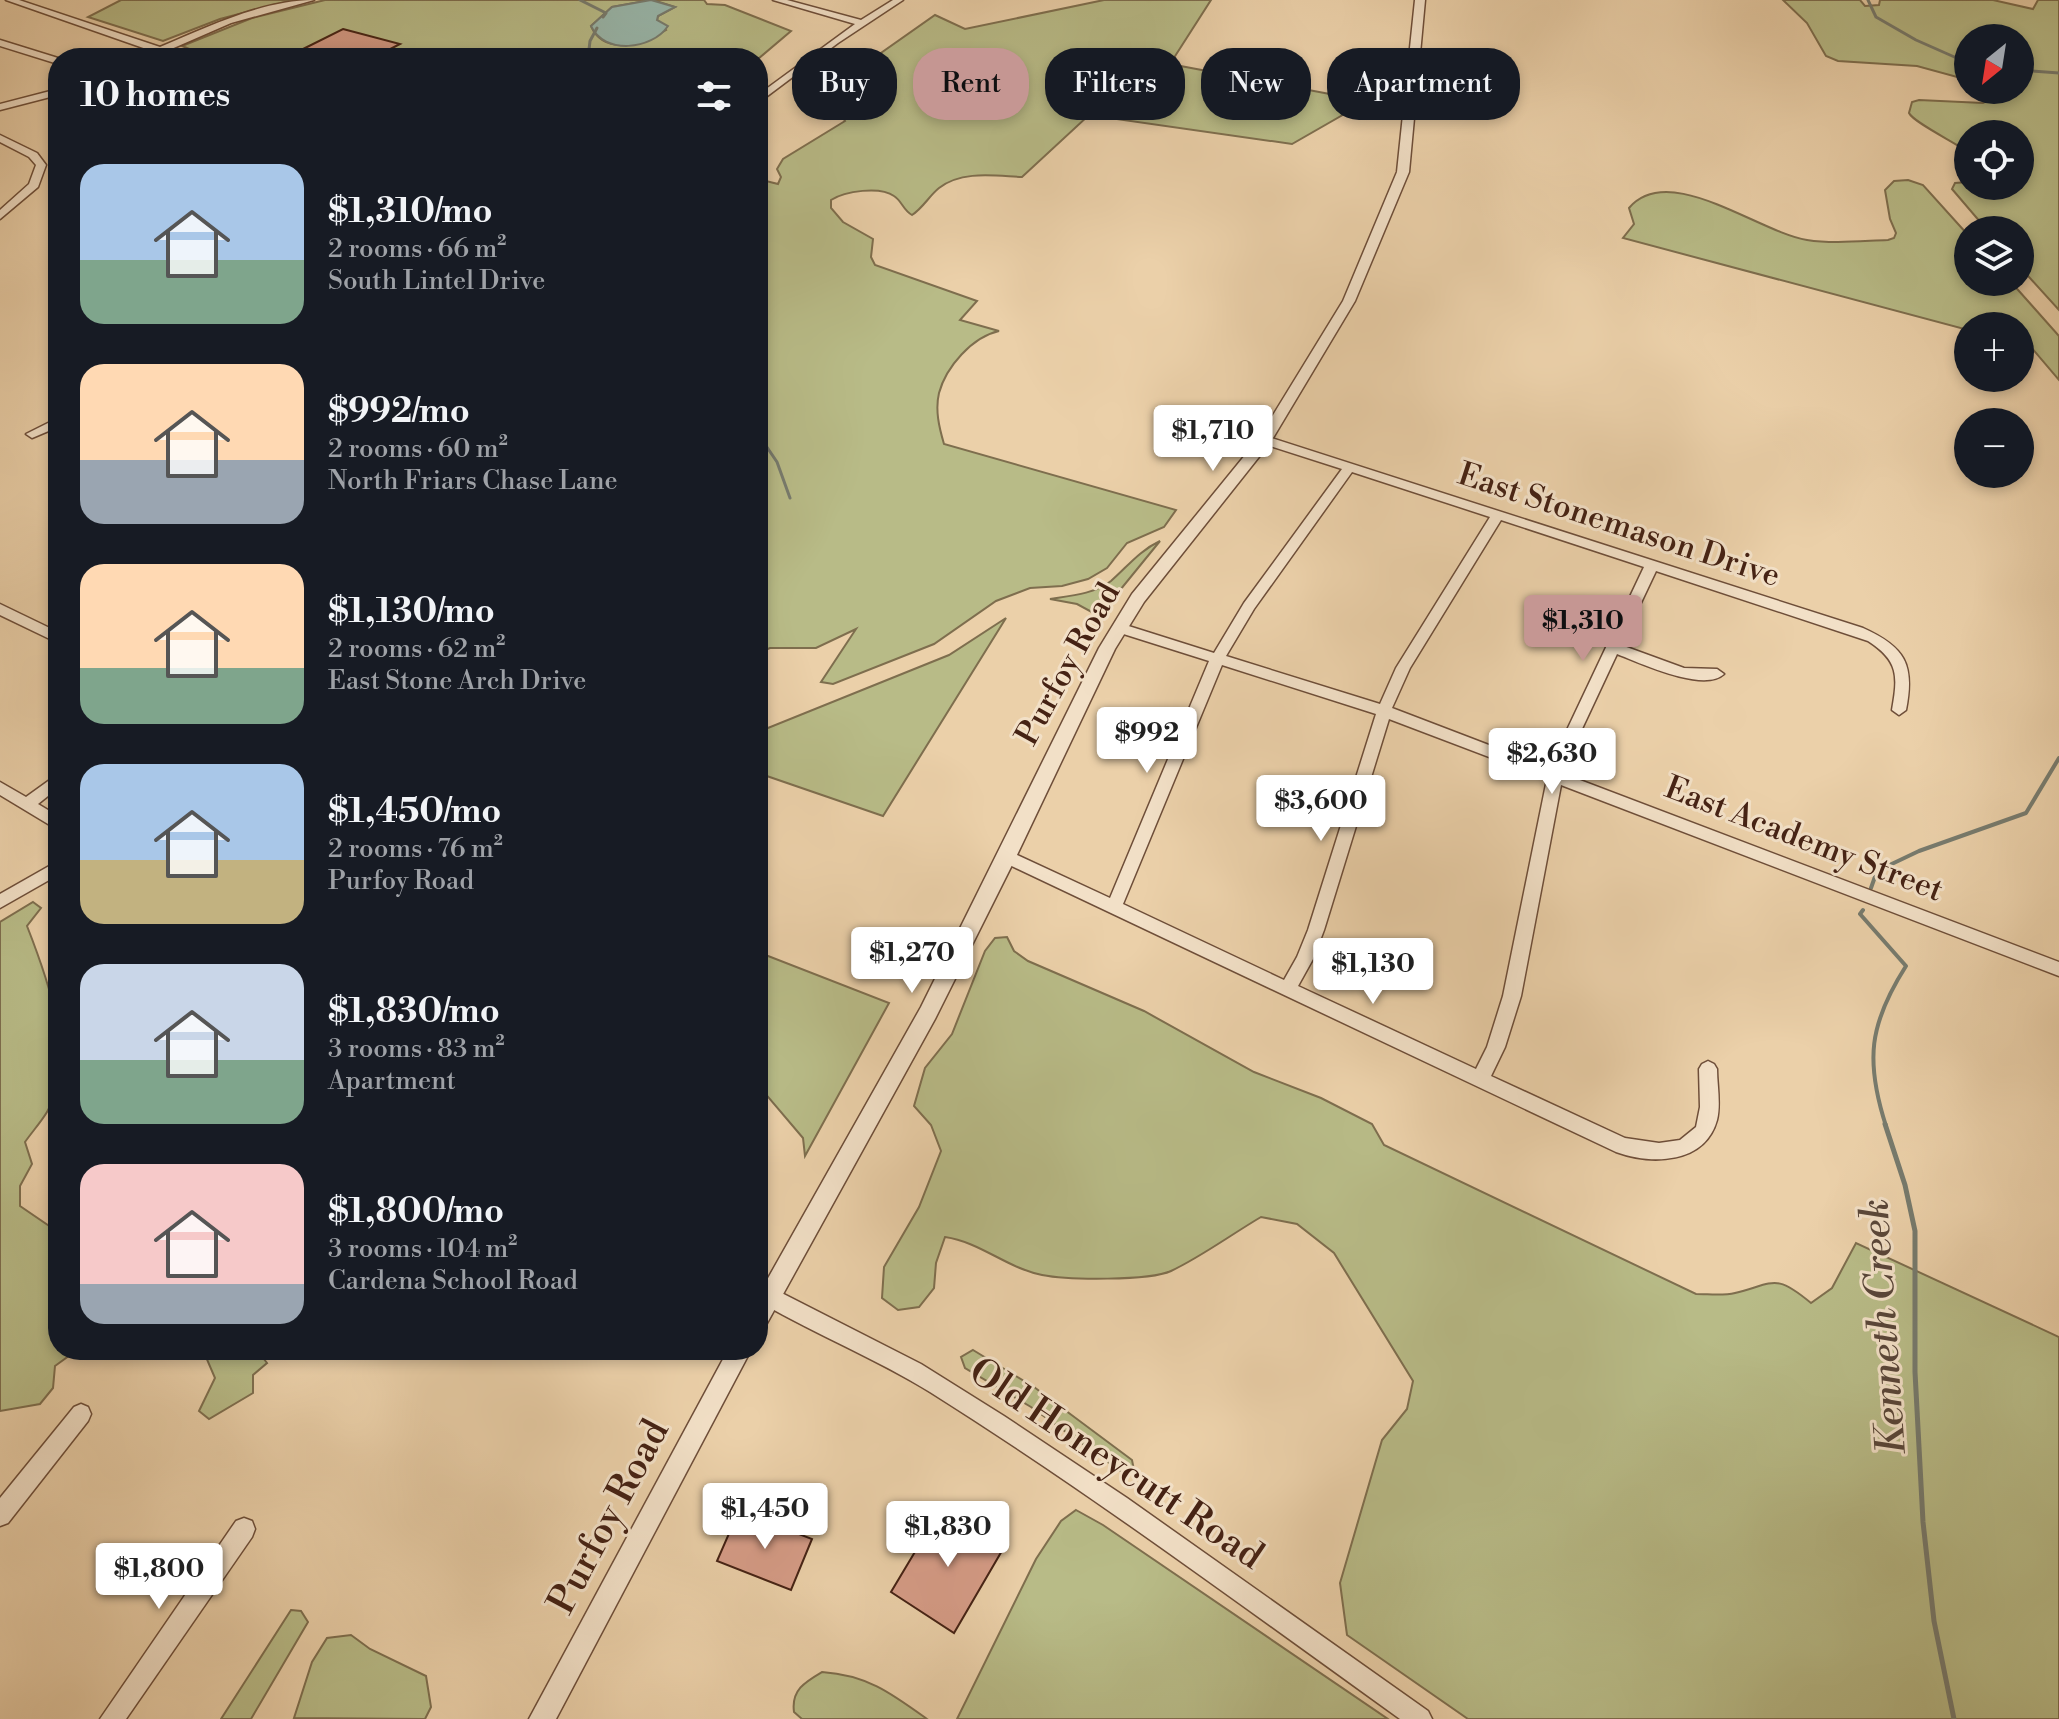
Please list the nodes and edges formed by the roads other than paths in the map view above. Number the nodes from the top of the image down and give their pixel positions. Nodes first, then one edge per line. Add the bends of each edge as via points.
1 (10, 0) edge
2 (310, 0) edge
3 (777, 0) edge
4 (899, 0) edge
5 (1420, 0) edge
6 (861, 23) junction
7 (0, 43) edge
8 (155, 48) edge
9 (166, 48) edge
10 (48, 58) edge
11 (768, 93) edge
12 (48, 95) edge
13 (0, 107) edge
14 (0, 138) edge
15 (0, 216) edge
16 (48, 427) edge
17 (32, 434) dead end
18 (1265, 440) junction
19 (1349, 468) junction
20 (1497, 516) junction
21 (1652, 565) junction
22 (0, 609) edge
23 (1119, 628) junction
24 (48, 633) edge
25 (1612, 647) junction
26 (1217, 660) junction
27 (1717, 674) dead end
28 (1899, 710) dead end
29 (1384, 711) junction
30 (1555, 776) junction
31 (0, 788) edge
32 (48, 788) edge
33 (27, 804) junction
34 (48, 818) edge
35 (1007, 857) junction
36 (48, 873) edge
37 (0, 902) edge
38 (1114, 907) junction
39 (2059, 969) edge
40 (1288, 989) junction
41 (1708, 1069) dead end
42 (1480, 1080) junction
43 (768, 1291) edge
44 (768, 1304) edge
45 (735, 1360) edge
46 (81, 1414) dead end
47 (0, 1515) edge
48 (244, 1529) dead end
49 (112, 1719) edge
50 (542, 1719) edge
51 (1420, 1719) edge

1 - 8 street
2 - 9 street via 228,21
3 - 6 street
4 - 6 street
5 - 18 street, Purfoy Road via 1406,157 1398,187 1349,301
6 - 11 street
7 - 10 street
12 - 13 street
14 - 15 street via 46,164 34,185
16 - 17 street
18 - 19 street, East Stonemason Drive
18 - 23 street, Purfoy Road
19 - 20 street, East Stonemason Drive
19 - 26 street via 1249,606
20 - 21 street, East Stonemason Drive
20 - 29 street via 1403,668
21 - 25 street
21 - 28 street, East Stonemason Drive via 1883,643 1904,669
22 - 24 street
23 - 26 street, East Academy Street
23 - 35 street, Purfoy Road
25 - 27 street via 1683,673
25 - 30 street
26 - 29 street, East Academy Street
26 - 38 street
29 - 30 street, East Academy Street
29 - 40 street via 1316,930
30 - 39 street, East Academy Street
30 - 42 street via 1512,996
31 - 33 street
32 - 33 street
33 - 34 street
35 - 38 street
35 - 43 street, Purfoy Road via 928,1013
36 - 37 street
38 - 40 street
40 - 42 street
41 - 42 street via 1704,1128 1677,1150 1659,1152 1622,1146
44 - 51 street, Old Honeycutt Road via 897,1361 1058,1464
45 - 50 street, Purfoy Road
46 - 47 street
48 - 49 street

